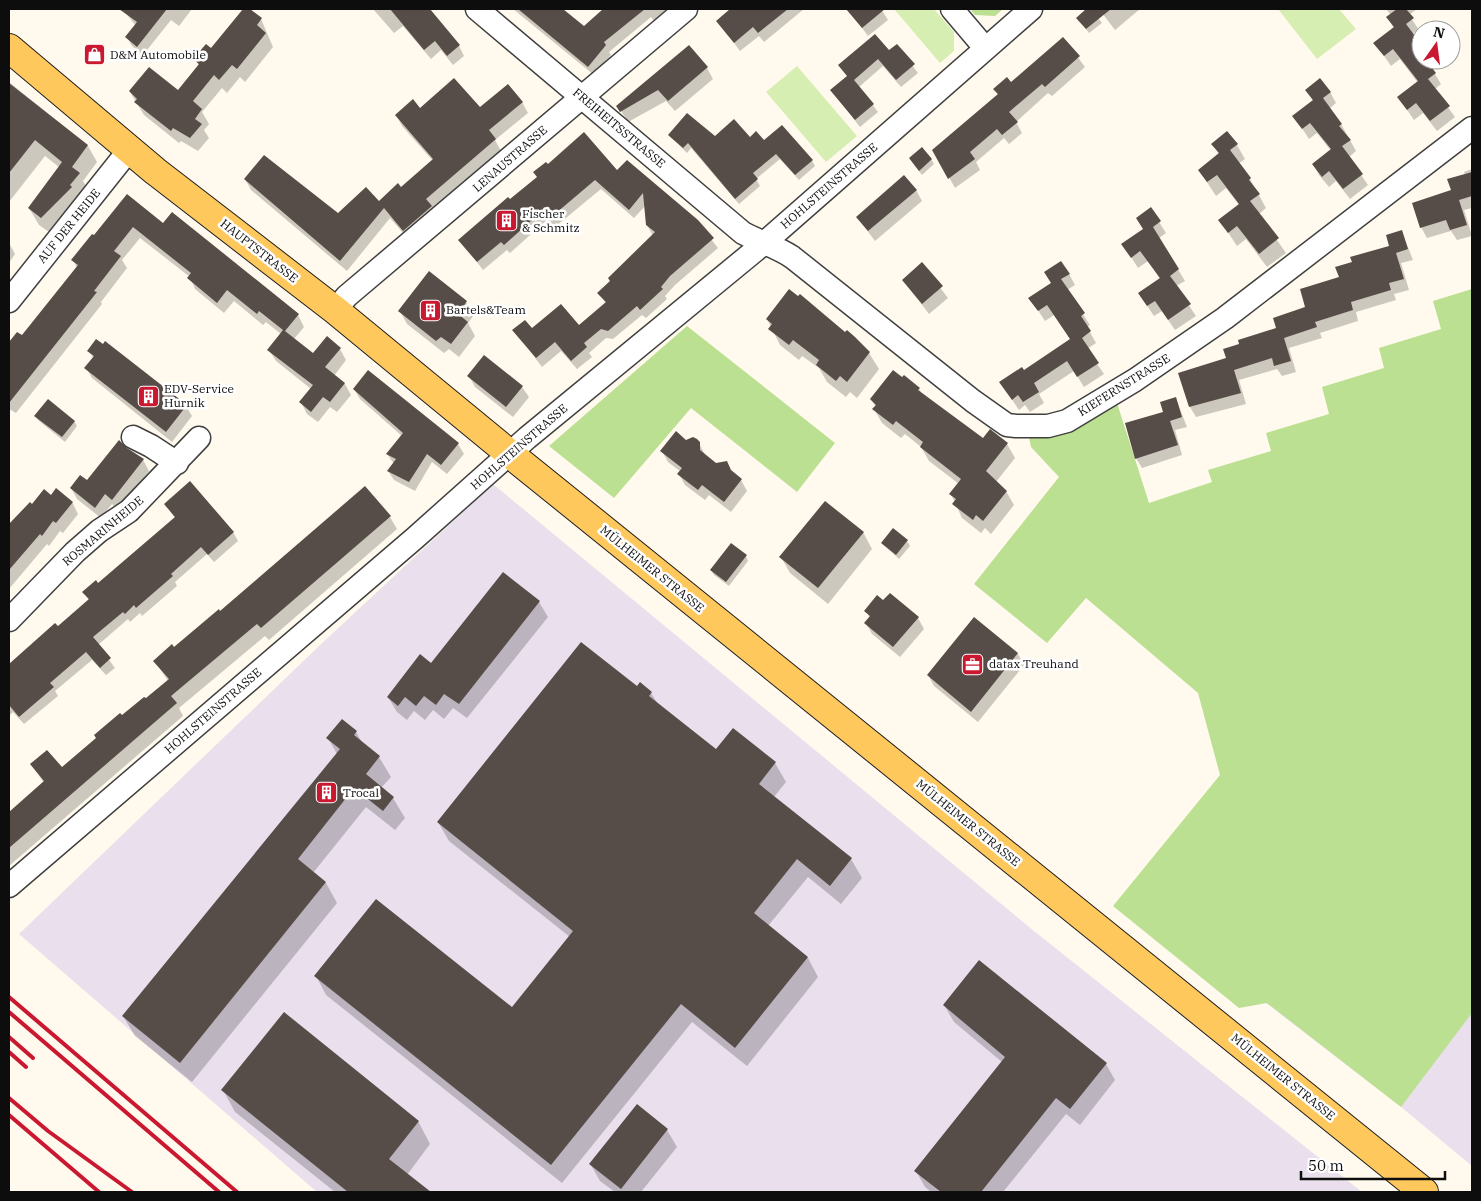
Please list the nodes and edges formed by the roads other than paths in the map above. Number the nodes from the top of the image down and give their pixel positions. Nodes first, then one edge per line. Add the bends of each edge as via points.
1 (477, 9) edge
2 (686, 9) edge
3 (952, 9) edge
4 (1031, 9) edge
5 (9, 48) edge
6 (985, 48) junction
7 (582, 96) junction
8 (1472, 128) edge
9 (129, 150) junction
10 (763, 244) junction
11 (9, 301) edge
12 (335, 310) junction
13 (133, 437) dead end
14 (199, 438) dead end
15 (510, 454) junction
16 (177, 463) junction
17 (9, 620) edge
18 (9, 886) edge
19 (1424, 1192) edge

1 - 7 street, FREIHEITSSTRASSE
2 - 7 street, LENAUSTRASSE
3 - 6 street
4 - 6 street, HOHLSTEINSTRASSE
5 - 9 main road, HAUPTSTRASSE
6 - 10 street, HOHLSTEINSTRASSE
7 - 10 street, FREIHEITSSTRASSE via 743,234
7 - 12 street, LENAUSTRASSE via 347,296
8 - 10 street, KIEFERNSTRASSE via 1225,318 1068,421 1048,426 1016,426 997,418 792,257
9 - 11 street, AUF DER HEIDE
9 - 12 main road, HAUPTSTRASSE
10 - 15 street, HOHLSTEINSTRASSE
12 - 15 main road, HAUPTSTRASSE
13 - 16 street
14 - 16 street, ROSMARINHEIDE
15 - 18 street, HOHLSTEINSTRASSE
15 - 19 main road, MÜLHEIMER STRASSE
16 - 17 street, ROSMARINHEIDE via 129,511 75,552

